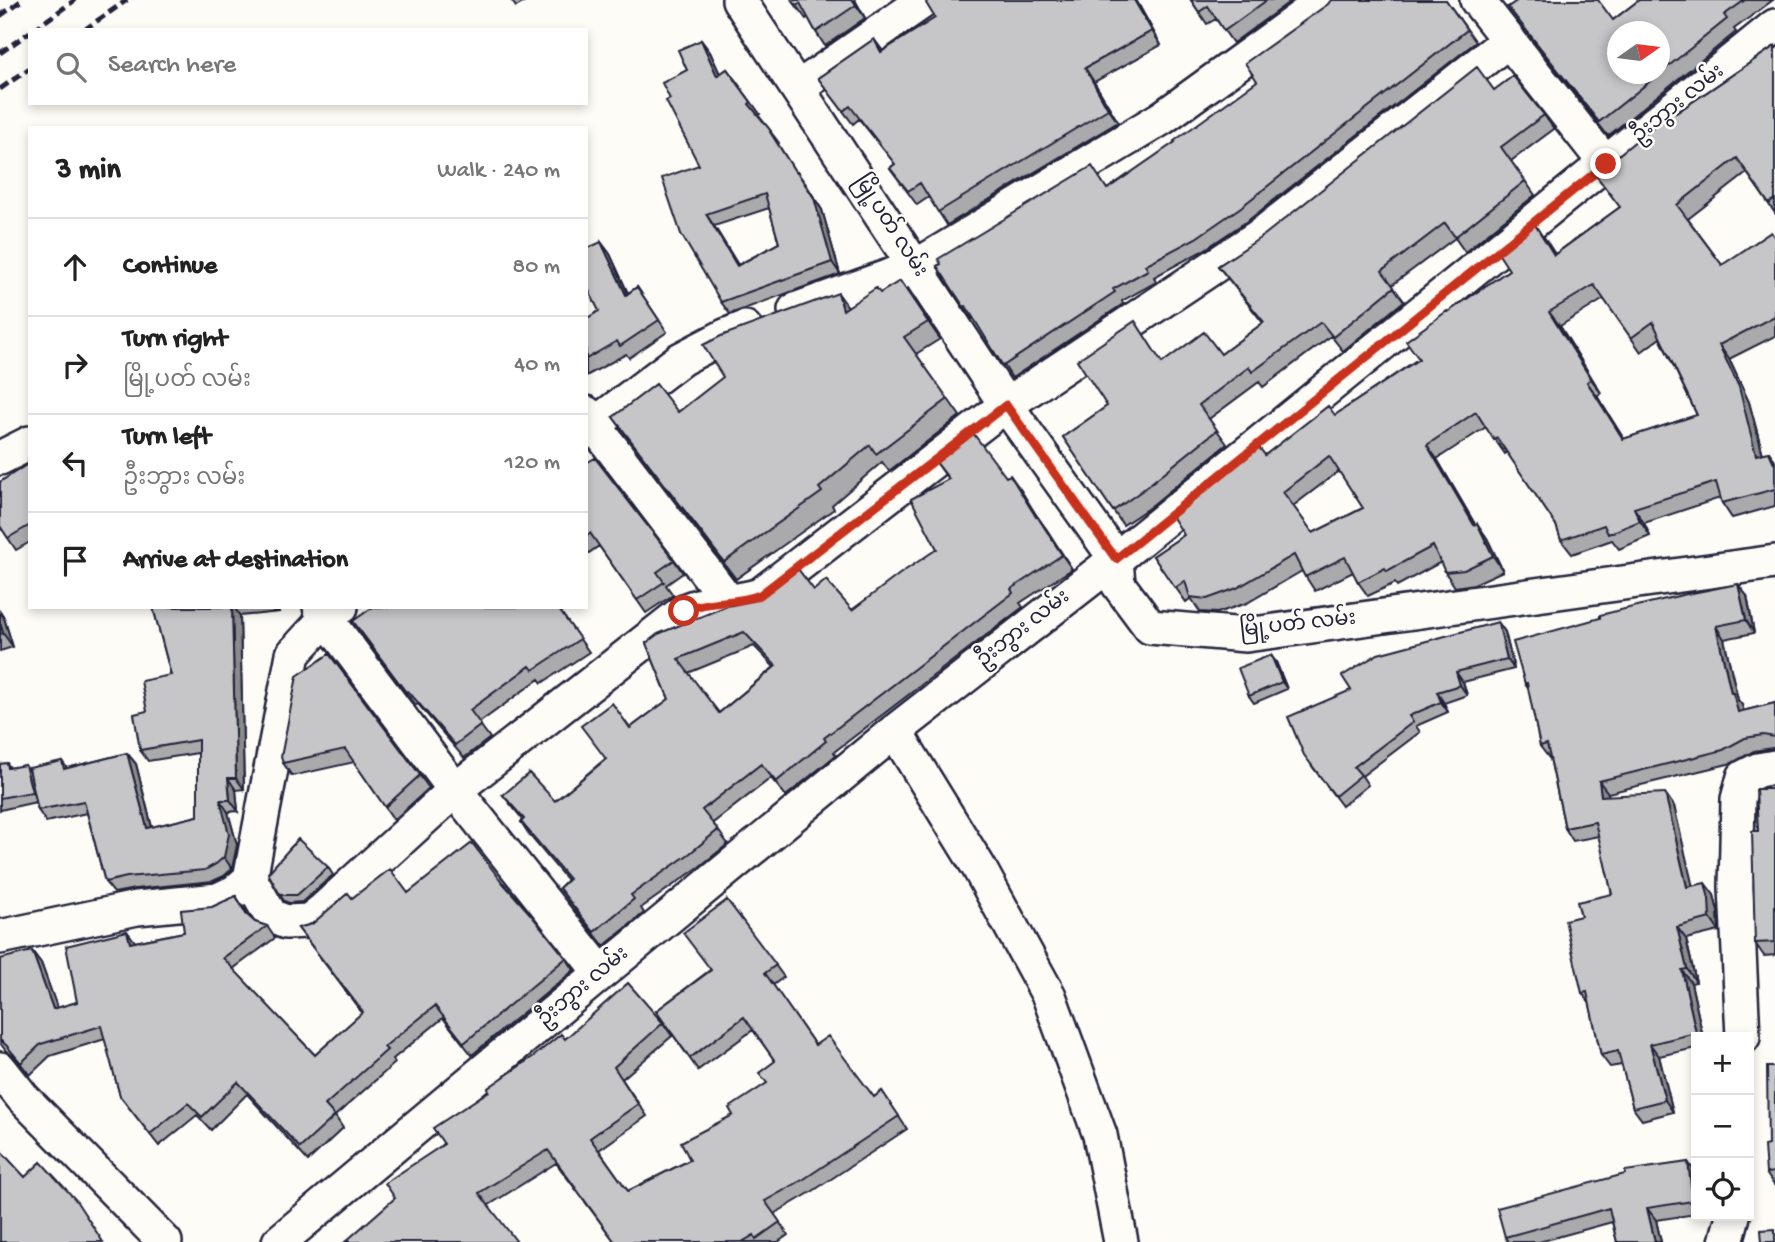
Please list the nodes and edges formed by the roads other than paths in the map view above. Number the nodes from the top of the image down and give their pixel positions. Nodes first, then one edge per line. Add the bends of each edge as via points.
1 (739, 0) edge
2 (925, 0) edge
3 (1325, 0) edge
4 (1477, 0) edge
5 (1775, 26) edge
6 (1509, 40) junction
7 (798, 88) junction
8 (1606, 164) junction
9 (915, 267) junction
10 (1006, 405) junction
11 (589, 423) edge
12 (28, 444) edge
13 (0, 458) edge
14 (1116, 559) junction
15 (1775, 562) edge
16 (729, 601) junction
17 (329, 611) edge
18 (895, 731) junction
19 (1775, 767) edge
20 (455, 790) junction
21 (250, 879) junction
22 (0, 937) edge
23 (601, 973) junction
24 (1743, 1032) edge
25 (0, 1069) edge
26 (1732, 1221) edge
27 (165, 1242) edge
28 (279, 1242) edge
29 (1121, 1242) edge
30 (1726, 1242) edge

1 - 7 street, မြို့ပတ် လမ်း
2 - 7 street
3 - 9 street via 1162,118
4 - 6 street
5 - 8 street, ဦးဘွား လမ်း
6 - 8 street
6 - 10 street via 1261,235
7 - 9 street, မြို့ပတ် လမ်း
8 - 14 street, ဦးဘွား လမ်း
9 - 10 street, မြို့ပတ် လမ်း
9 - 11 street via 725,336 681,359
10 - 14 street, မြို့ပတ် လမ်း
10 - 16 street via 760,595
11 - 16 street
12 - 13 street
14 - 15 street, မြို့ပတ် လမ်း via 1118,584 1150,627 1246,635
14 - 18 street, ဦးဘွား လမ်း
16 - 20 street via 684,611
17 - 20 street
17 - 21 street via 293,654
18 - 23 street, ဦးဘွား လမ်း
18 - 29 street via 978,866 1049,996 1100,1135
19 - 24 street via 1744,777 1738,799 1736,887
20 - 21 street via 309,921 286,922 271,916
20 - 23 street
21 - 22 street via 218,900 137,908
23 - 28 street, ဦးဘွား လမ်း
25 - 27 street
26 - 30 street

